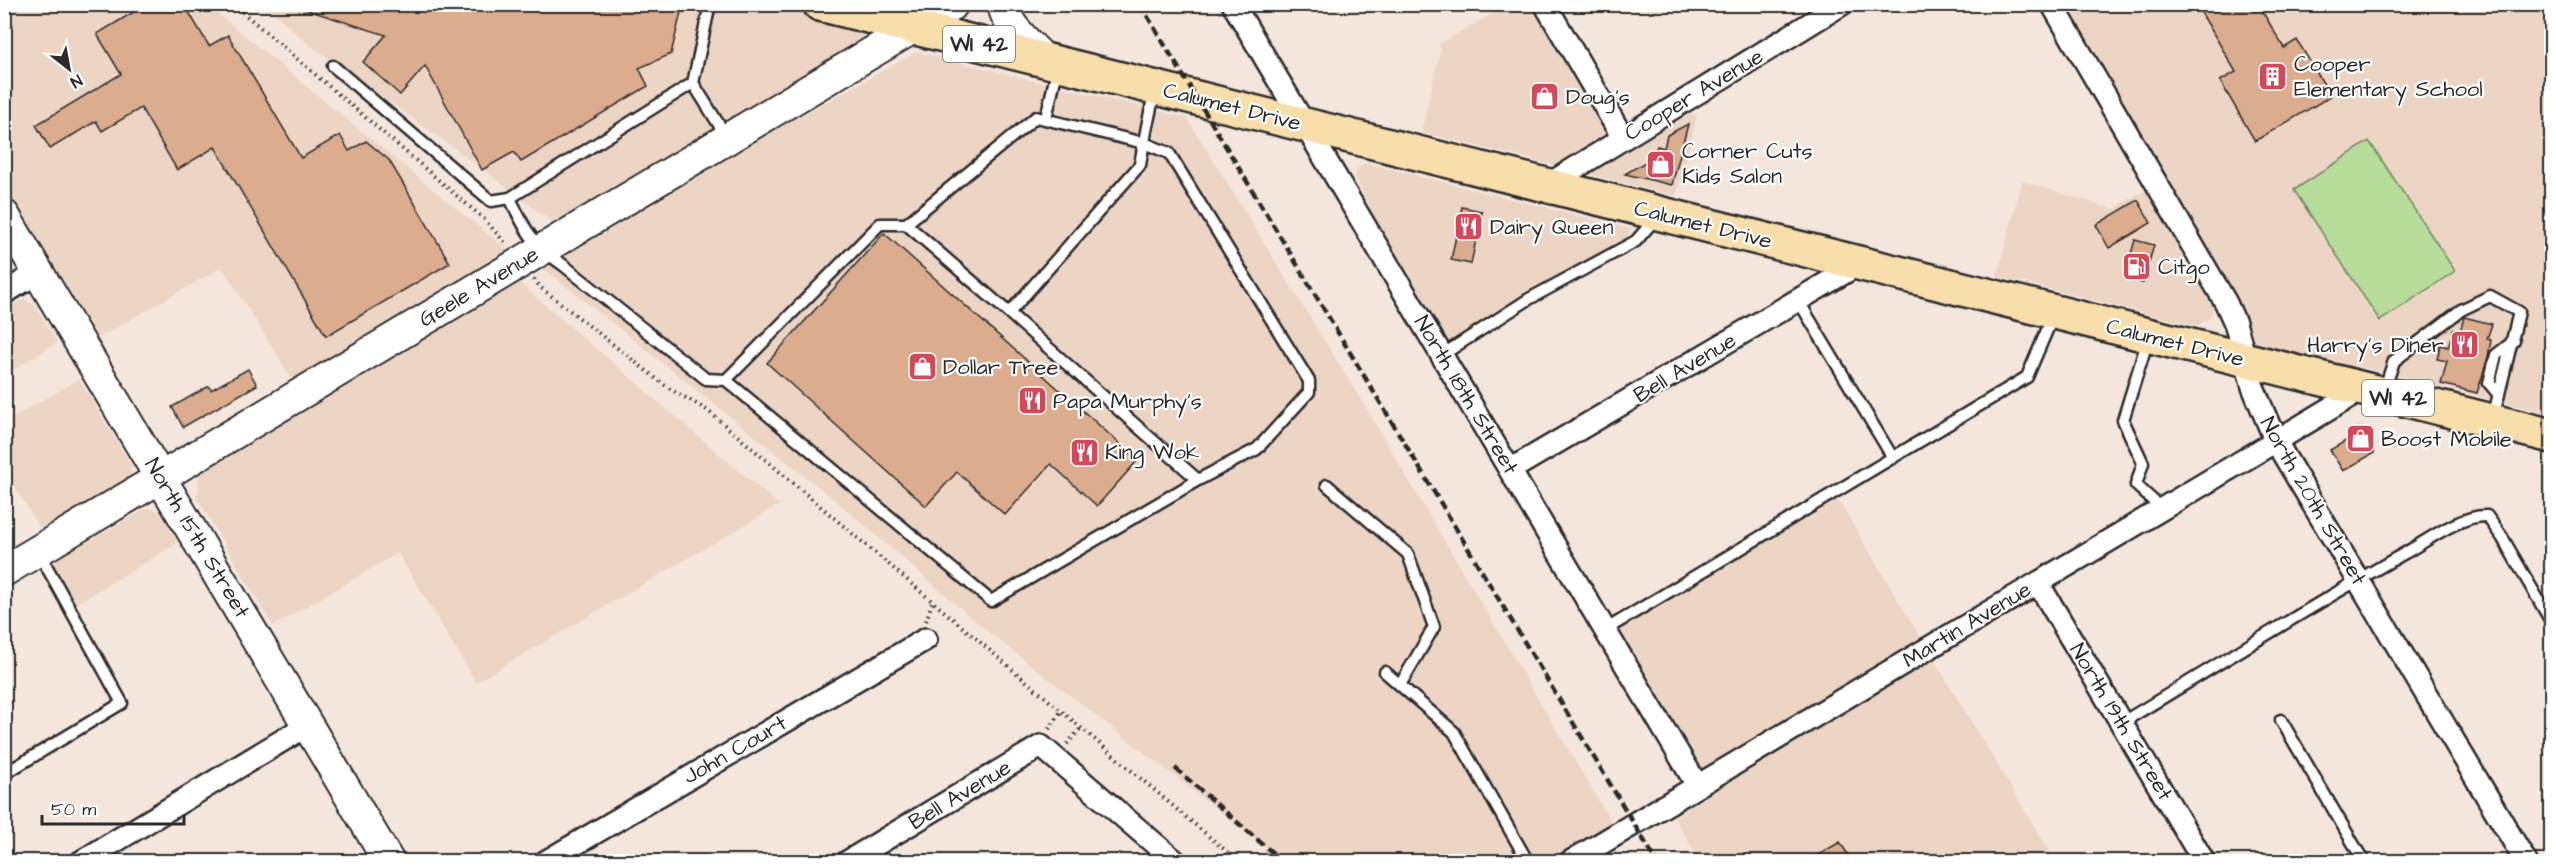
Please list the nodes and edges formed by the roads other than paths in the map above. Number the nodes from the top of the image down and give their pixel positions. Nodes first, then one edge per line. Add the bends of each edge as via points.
1 (710, 4) edge
2 (820, 4) edge
3 (953, 4) edge
4 (1004, 4) edge
5 (1233, 4) edge
6 (1545, 4) edge
7 (1842, 4) edge
8 (2052, 4) edge
9 (914, 28) junction
10 (1051, 61) junction
11 (333, 66) dead end
12 (693, 83) junction
13 (1156, 87) junction
14 (1046, 118) junction
15 (1306, 126) junction
16 (1623, 138) junction
17 (728, 139) junction
18 (1144, 143) junction
19 (1546, 186) junction
20 (510, 198) junction
21 (1659, 214) junction
22 (4, 215) edge
23 (906, 224) junction
24 (532, 256) junction
25 (1859, 264) junction
26 (39, 272) junction
27 (4, 293) edge
28 (1798, 300) junction
29 (1009, 313) junction
30 (2054, 313) junction
31 (2149, 336) junction
32 (1442, 355) junction
33 (2244, 360) junction
34 (726, 380) junction
35 (2373, 392) junction
36 (2496, 408) junction
37 (2552, 436) edge
38 (2276, 442) junction
39 (1893, 458) junction
40 (1510, 470) junction
41 (161, 477) junction
42 (1198, 480) junction
43 (1327, 485) dead end
44 (2162, 509) junction
45 (38, 551) junction
46 (4, 571) edge
47 (2358, 579) junction
48 (2038, 583) junction
49 (2552, 623) edge
50 (1605, 630) junction
51 (926, 639) dead end
52 (1385, 672) dead end
53 (1400, 686) junction
54 (2280, 720) dead end
55 (2121, 723) junction
56 (308, 725) junction
57 (4, 774) edge
58 (1697, 786) junction
59 (81, 861) edge
60 (389, 861) edge
61 (545, 861) edge
62 (848, 861) edge
63 (1176, 861) edge
64 (1528, 861) edge
65 (1570, 861) edge
66 (2204, 861) edge
67 (2364, 861) edge
68 (2526, 861) edge

1 - 12 lane
2 - 9 main road, Calumet Drive / WI 42
3 - 9 street, Geele Avenue
4 - 10 street via 1011,24
5 - 15 street, North 18th Street
6 - 16 street
7 - 16 street, Cooper Avenue
8 - 33 street, North 20th Street via 2211,274 2235,323
9 - 10 main road, Calumet Drive / WI 42
9 - 17 street, Geele Avenue
10 - 13 main road, Calumet Drive / WI 42
10 - 14 lane
11 - 20 lane via 491,201
12 - 17 lane
12 - 20 lane
13 - 15 main road, Calumet Drive / WI 42
13 - 18 lane
14 - 18 lane
14 - 23 lane via 1033,119
15 - 19 main road, Calumet Drive / WI 42
15 - 32 street, North 18th Street
16 - 19 street, Cooper Avenue
17 - 24 street, Geele Avenue
18 - 29 lane via 1140,165
18 - 42 lane via 1169,153 1310,386 1309,392 1257,449
19 - 21 main road, Calumet Drive / WI 42
20 - 24 lane via 526,230
21 - 25 main road, Calumet Drive / WI 42
21 - 32 lane via 1636,241 1529,298
22 - 26 street, North 15th Street
23 - 29 lane
23 - 34 lane via 880,224
24 - 34 lane via 562,264 706,379
24 - 41 street, Geele Avenue
25 - 28 street, Bell Avenue
25 - 30 main road, Calumet Drive / WI 42
26 - 27 street
26 - 41 street, North 15th Street
28 - 39 lane
28 - 40 street, Bell Avenue
29 - 42 lane
30 - 31 main road, Calumet Drive / WI 42
30 - 39 lane via 2027,377
31 - 33 main road, Calumet Drive / WI 42
31 - 44 lane via 2123,420 2143,463 2136,485
32 - 40 street, North 18th Street
33 - 35 main road, Calumet Drive / WI 42
33 - 38 street, North 20th Street
34 - 42 lane via 991,601
35 - 36 main road, Calumet Drive / WI 42
35 - 36 lane via 2394,361 2461,310 2490,296 2519,312
35 - 38 street, Martin Avenue
36 - 37 main road, Calumet Drive / WI 42
38 - 44 street, Martin Avenue
38 - 47 street, North 20th Street
39 - 50 lane
40 - 50 street, North 18th Street
41 - 45 street, Geele Avenue
41 - 56 street, North 15th Street
43 - 53 lane via 1408,554 1434,627
44 - 48 street, Martin Avenue
45 - 46 street, Geele Avenue
45 - 57 lane via 123,703
47 - 49 lane via 2455,525 2477,515 2487,516
47 - 55 lane
47 - 68 street, North 20th Street
48 - 55 street, North 19th Street
48 - 58 street, Martin Avenue
50 - 58 street, North 18th Street
51 - 61 street, John Court
52 - 53 lane
53 - 64 lane via 1454,732
54 - 67 lane
55 - 66 street, North 19th Street
56 - 59 street
56 - 60 street, North 15th Street
58 - 65 street, Martin Avenue
62 - 63 street, Bell Avenue via 1041,746

